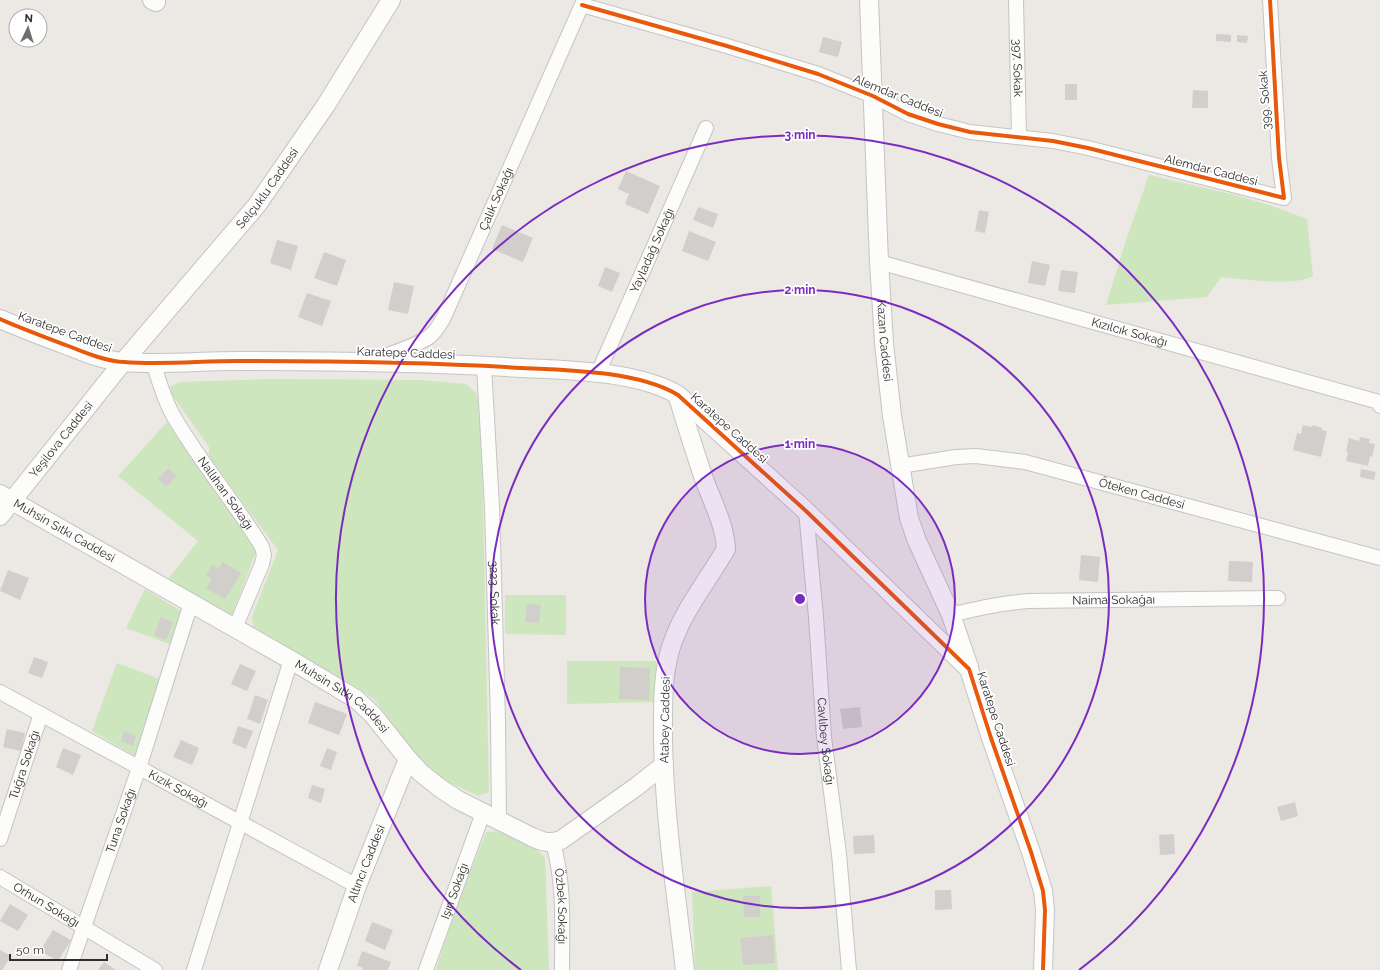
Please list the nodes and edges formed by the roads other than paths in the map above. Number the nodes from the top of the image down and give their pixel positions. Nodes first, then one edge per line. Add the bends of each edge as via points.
1 (391, 0) edge
2 (869, 0) edge
3 (1016, 0) edge
4 (1270, 0) edge
5 (583, 2) edge
6 (873, 96) junction
7 (706, 128) dead end
8 (1019, 136) junction
9 (1284, 198) joint
10 (879, 262) junction
11 (0, 319) edge
12 (123, 362) junction
13 (153, 362) junction
14 (370, 362) junction
15 (484, 366) junction
16 (598, 373) junction
17 (678, 395) junction
18 (1379, 404) edge
19 (900, 466) junction
20 (6, 497) edge
21 (806, 511) junction
22 (0, 516) edge
23 (1380, 558) edge
24 (1278, 598) dead end
25 (191, 603) junction
26 (951, 615) junction
27 (236, 628) junction
28 (291, 660) junction
29 (969, 669) junction
30 (0, 692) edge
31 (41, 714) junction
32 (408, 759) junction
33 (664, 765) junction
34 (139, 768) junction
35 (483, 813) junction
36 (499, 820) junction
37 (240, 823) junction
38 (0, 839) edge
39 (553, 843) junction
40 (0, 877) edge
41 (357, 886) junction
42 (84, 928) junction
43 (69, 970) edge
44 (155, 970) edge
45 (194, 970) edge
46 (328, 970) edge
47 (426, 970) edge
48 (562, 970) edge
49 (685, 970) edge
50 (848, 970) edge
51 (1043, 970) edge

1 - 12 street, Selçuklu Caddesi via 326,105 257,205
2 - 6 street, Kazan Caddesi
3 - 8 street, 397. Sokak
4 - 9 street, 399. Sokak via 1276,120
5 - 6 street, Alemdar Caddesi via 778,61
5 - 14 street, Çalık Sokağı via 438,328 422,341
6 - 8 street, Alemdar Caddesi via 908,114 938,124 970,132
6 - 10 street, Kazan Caddesi
7 - 16 street, Yayladağ Sokağı
8 - 9 street, Alemdar Caddesi via 1088,148
10 - 18 street, Kızılcık Sokağı
10 - 19 street, Kazan Caddesi via 884,343
11 - 12 street, Karatepe Caddesi via 89,354
12 - 13 street, Karatepe Caddesi
12 - 20 street, Yeşilova Caddesi
13 - 14 street, Karatepe Caddesi
13 - 27 street, Nallıhan Sokağı via 173,416 262,547 262,564
14 - 15 street, Karatepe Caddesi
15 - 16 street, Karatepe Caddesi
15 - 36 street, 3223. Sokak via 492,506
16 - 17 street, Karatepe Caddesi via 652,384
17 - 21 street, Karatepe Caddesi
17 - 33 street, Atabey Caddesi via 722,529 726,549 680,622 671,648 664,695
19 - 23 street, Öteken Caddesi via 976,456 1025,462
19 - 26 street, Kazan Caddesi via 909,518
20 - 22 street, Yeşilova Caddesi
20 - 25 street, Muhsin Sıtkı Caddesi
21 - 29 street, Karatepe Caddesi
21 - 50 street, Cavlıbey Sokağı via 824,737 839,854
24 - 26 street, Naima Sokağaı via 1029,601 989,606
25 - 27 street, Muhsin Sıtkı Caddesi
25 - 34 street, Tuna Sokağı
26 - 29 street, Kazan Caddesi
27 - 28 street, Muhsin Sıtkı Caddesi
28 - 32 street, Muhsin Sıtkı Caddesi via 356,699 373,715
28 - 37 street
29 - 51 street, Karatepe Caddesi via 1043,891
30 - 31 street, Kızık Sokağı
31 - 34 street, Kızık Sokağı
31 - 38 street, Tuğra Sokağı
32 - 35 street, Muhsin Sıtkı Caddesi via 440,788
32 - 41 street, Altıncı Caddesi
33 - 39 street via 611,805
33 - 49 street, Atabey Caddesi via 672,873
34 - 37 street, Kızık Sokağı
34 - 42 street, Tuna Sokağı
35 - 36 street, Muhsin Sıtkı Caddesi
35 - 47 street, Işın Sokağı
36 - 39 street, Muhsin Sıtkı Caddesi via 543,842
37 - 41 street, Kızık Sokağı
37 - 45 street
39 - 48 street, Özbek Sokağı via 562,895
40 - 42 street, Orhun Sokağı
41 - 46 street, Altıncı Caddesi
42 - 43 street, Tuna Sokağı
42 - 44 street, Orhun Sokağı

